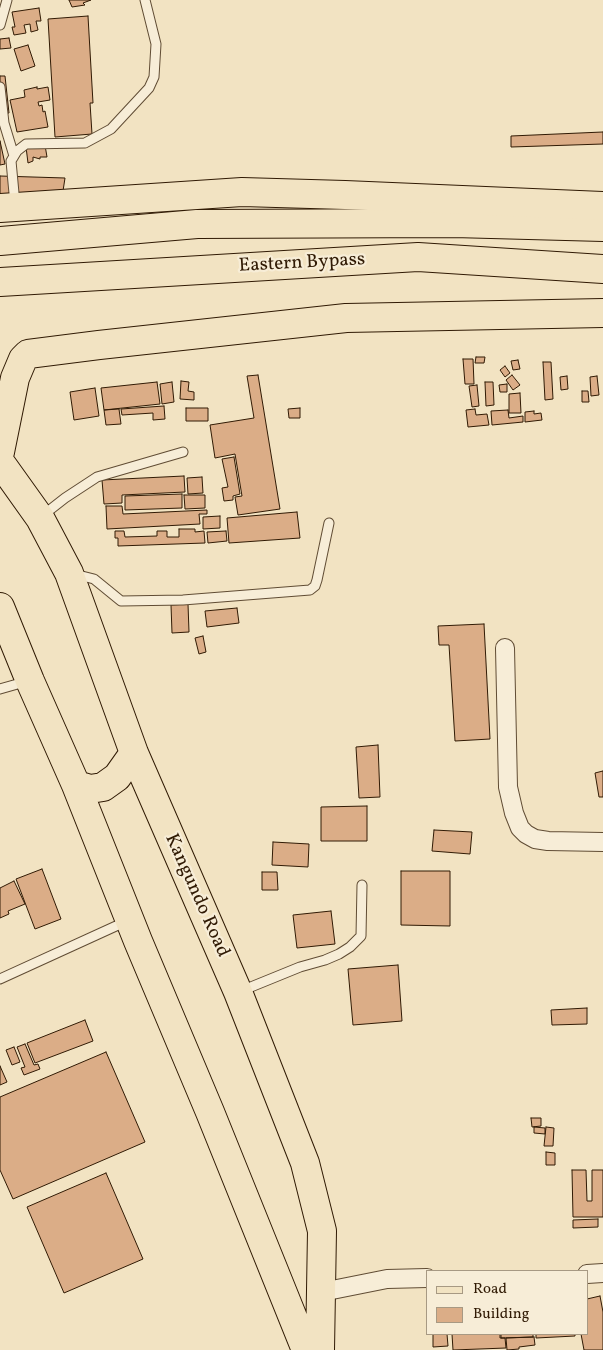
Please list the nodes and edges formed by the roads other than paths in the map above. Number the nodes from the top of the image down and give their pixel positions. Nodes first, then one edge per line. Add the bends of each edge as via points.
1 (7, 0) edge
2 (145, 0) edge
3 (0, 25) edge
4 (0, 87) edge
5 (14, 156) junction
6 (8, 208) edge
7 (600, 210) edge
8 (0, 241) edge
9 (603, 269) edge
10 (0, 282) edge
11 (603, 313) edge
12 (0, 452) edge
13 (183, 452) dead end
14 (0, 462) edge
15 (40, 518) junction
16 (329, 523) dead end
17 (69, 573) junction
18 (0, 607) edge
19 (505, 648) dead end
20 (30, 681) junction
21 (0, 690) edge
22 (134, 753) junction
23 (76, 785) junction
24 (603, 842) edge
25 (362, 886) dead end
26 (130, 920) junction
27 (0, 979) edge
28 (238, 992) junction
29 (603, 1273) edge
30 (588, 1274) edge
31 (426, 1278) edge
32 (322, 1292) junction
33 (306, 1350) edge
34 (320, 1350) edge

1 - 3 lane
2 - 5 lane via 156,44 154,77 149,88 111,129 96,138 85,143 26,144
4 - 5 lane via 4,123
5 - 6 lane
6 - 7 main road via 242,192 346,194
7 - 8 main road, Eastern Bypass via 454,223 196,224
9 - 10 main road, Eastern Bypass via 418,257
11 - 12 main road via 346,318 28,354 22,359 15,378
13 - 15 lane via 97,477
14 - 15 main road, Kangundo Road
15 - 17 main road, Kangundo Road
16 - 17 lane via 317,580 310,590 183,600 121,601 94,579
17 - 22 main road, Kangundo Road
18 - 20 main road
19 - 24 street via 508,786 520,828 535,839
20 - 21 lane
20 - 23 main road
22 - 23 main road via 118,777 103,787 90,789
22 - 28 main road, Kangundo Road
23 - 26 main road
25 - 28 lane via 361,936 350,947 325,960
26 - 27 lane
26 - 33 main road
28 - 32 main road, Kangundo Road via 305,1163 322,1231
29 - 30 street
31 - 32 street via 387,1279
32 - 34 main road, Kangundo Road

